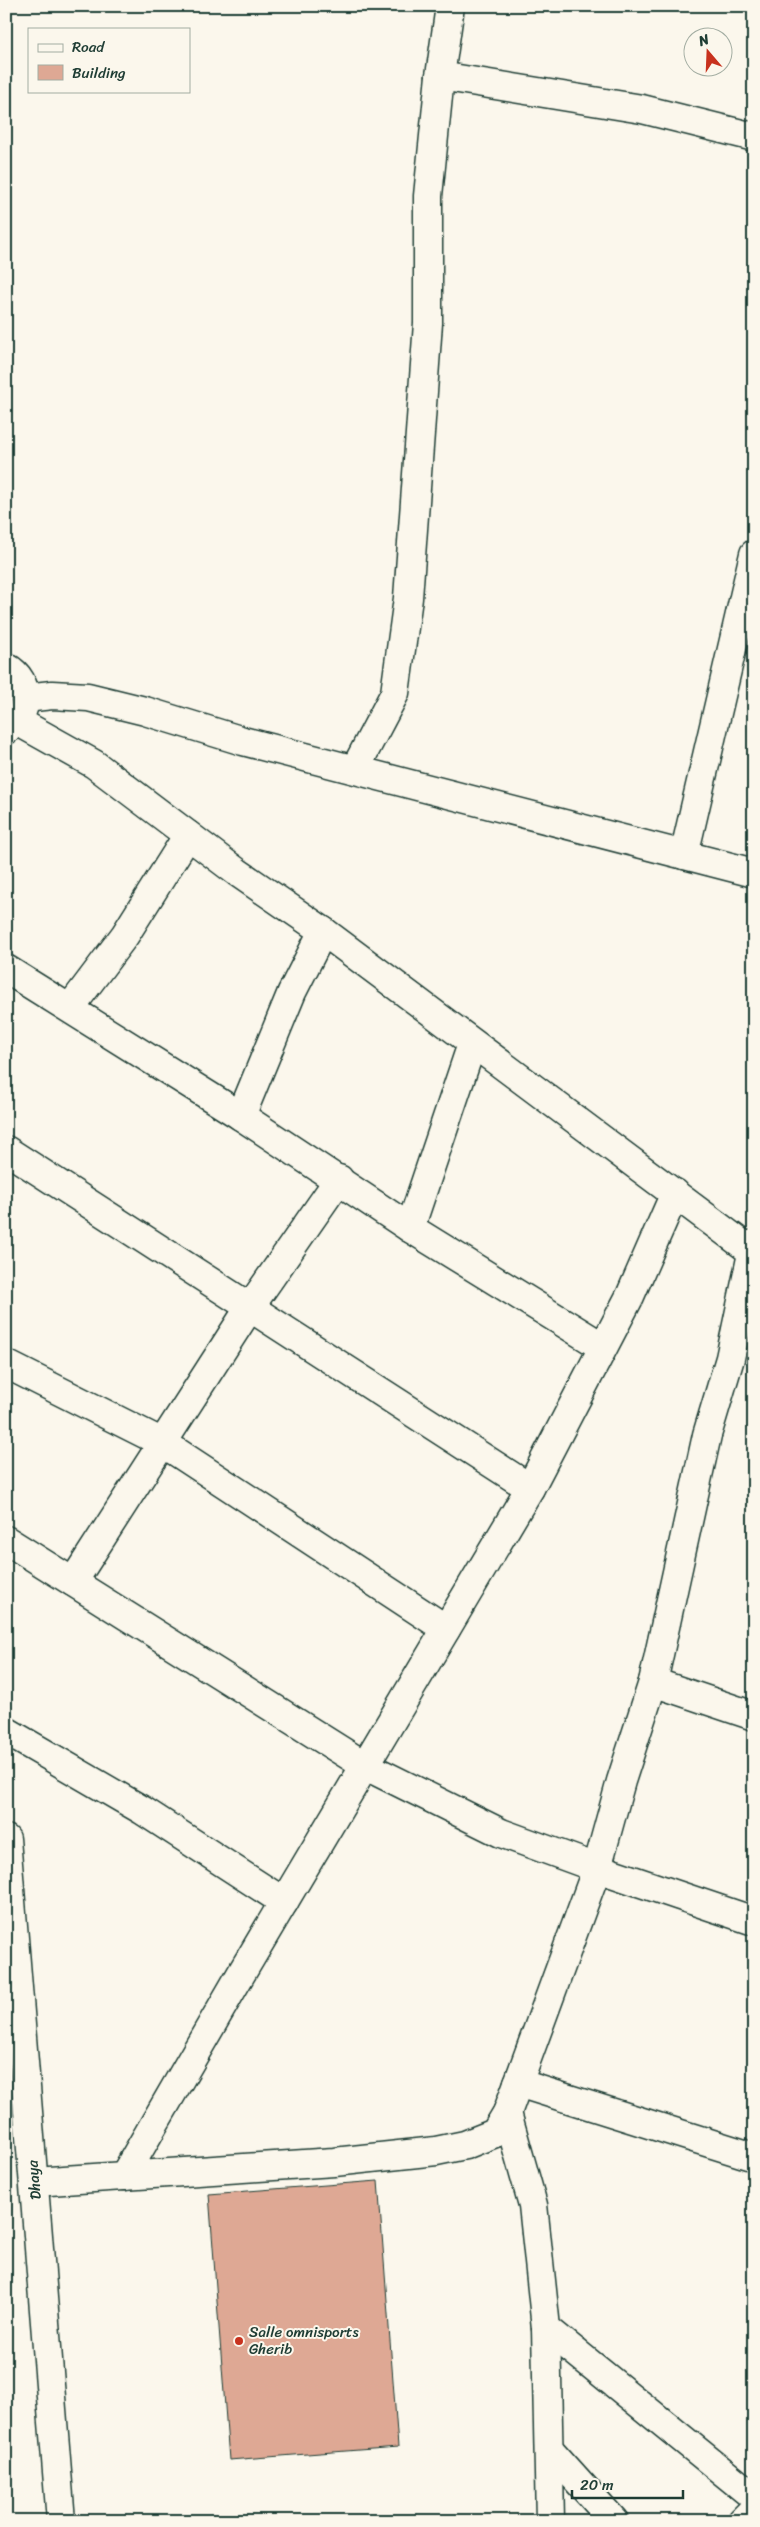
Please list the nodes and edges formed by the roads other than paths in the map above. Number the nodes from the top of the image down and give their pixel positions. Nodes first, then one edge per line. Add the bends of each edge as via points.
1 (450, 6) edge
2 (440, 76) junction
3 (754, 137) edge
4 (754, 554) edge
5 (6, 667) edge
6 (16, 716) edge
7 (355, 769) junction
8 (188, 835) junction
9 (684, 855) junction
10 (754, 873) edge
11 (323, 931) junction
12 (6, 969) edge
13 (70, 1008) junction
14 (472, 1044) junction
15 (241, 1116) junction
16 (6, 1150) edge
17 (338, 1179) junction
18 (675, 1193) junction
19 (410, 1228) junction
20 (753, 1249) edge
21 (250, 1308) junction
22 (603, 1347) junction
23 (6, 1364) edge
24 (163, 1443) junction
25 (530, 1488) junction
26 (6, 1540) edge
27 (73, 1582) junction
28 (446, 1629) junction
29 (653, 1682) junction
30 (754, 1716) edge
31 (6, 1731) edge
32 (364, 1766) junction
33 (6, 1839) edge
34 (596, 1868) junction
35 (284, 1902) junction
36 (754, 1921) edge
37 (518, 2083) junction
38 (507, 2113) junction
39 (754, 2157) edge
40 (124, 2176) junction
41 (34, 2182) junction
42 (546, 2328) junction
43 (550, 2450) junction
44 (754, 2498) edge
45 (754, 2509) edge
46 (61, 2521) edge
47 (550, 2521) edge
48 (614, 2521) edge
49 (742, 2521) edge

1 - 2 street
2 - 3 street via 642,109
2 - 7 street via 428,196 428,323 408,598 395,693
4 - 9 street
5 - 6 street via 19,678
6 - 7 street via 52,695 88,697
6 - 8 street via 94,764
7 - 9 street
8 - 11 street
8 - 13 street via 125,935
9 - 10 street
11 - 14 street
11 - 15 street via 292,992
12 - 13 street
13 - 15 street
14 - 18 street
14 - 19 street
15 - 17 street
16 - 21 street
17 - 19 street
17 - 21 street
18 - 20 street via 708,1220
18 - 22 street via 630,1296
19 - 22 street
20 - 29 street via 730,1358 707,1436
21 - 24 street
21 - 25 street
22 - 25 street
23 - 24 street
24 - 27 street
24 - 28 street
25 - 28 street
26 - 27 street
27 - 32 street
28 - 32 street
29 - 30 street
29 - 34 street
31 - 35 street via 142,1810
32 - 34 street via 501,1833
32 - 35 street
33 - 41 street, Dhaya
34 - 36 street
34 - 37 street
35 - 40 street
37 - 38 street
37 - 39 street
38 - 40 street via 495,2133 465,2145 436,2151 334,2162
38 - 42 street via 533,2205
40 - 41 street
41 - 46 street, Dhaya
42 - 43 street
42 - 44 street
43 - 47 street
43 - 48 street
45 - 49 street

